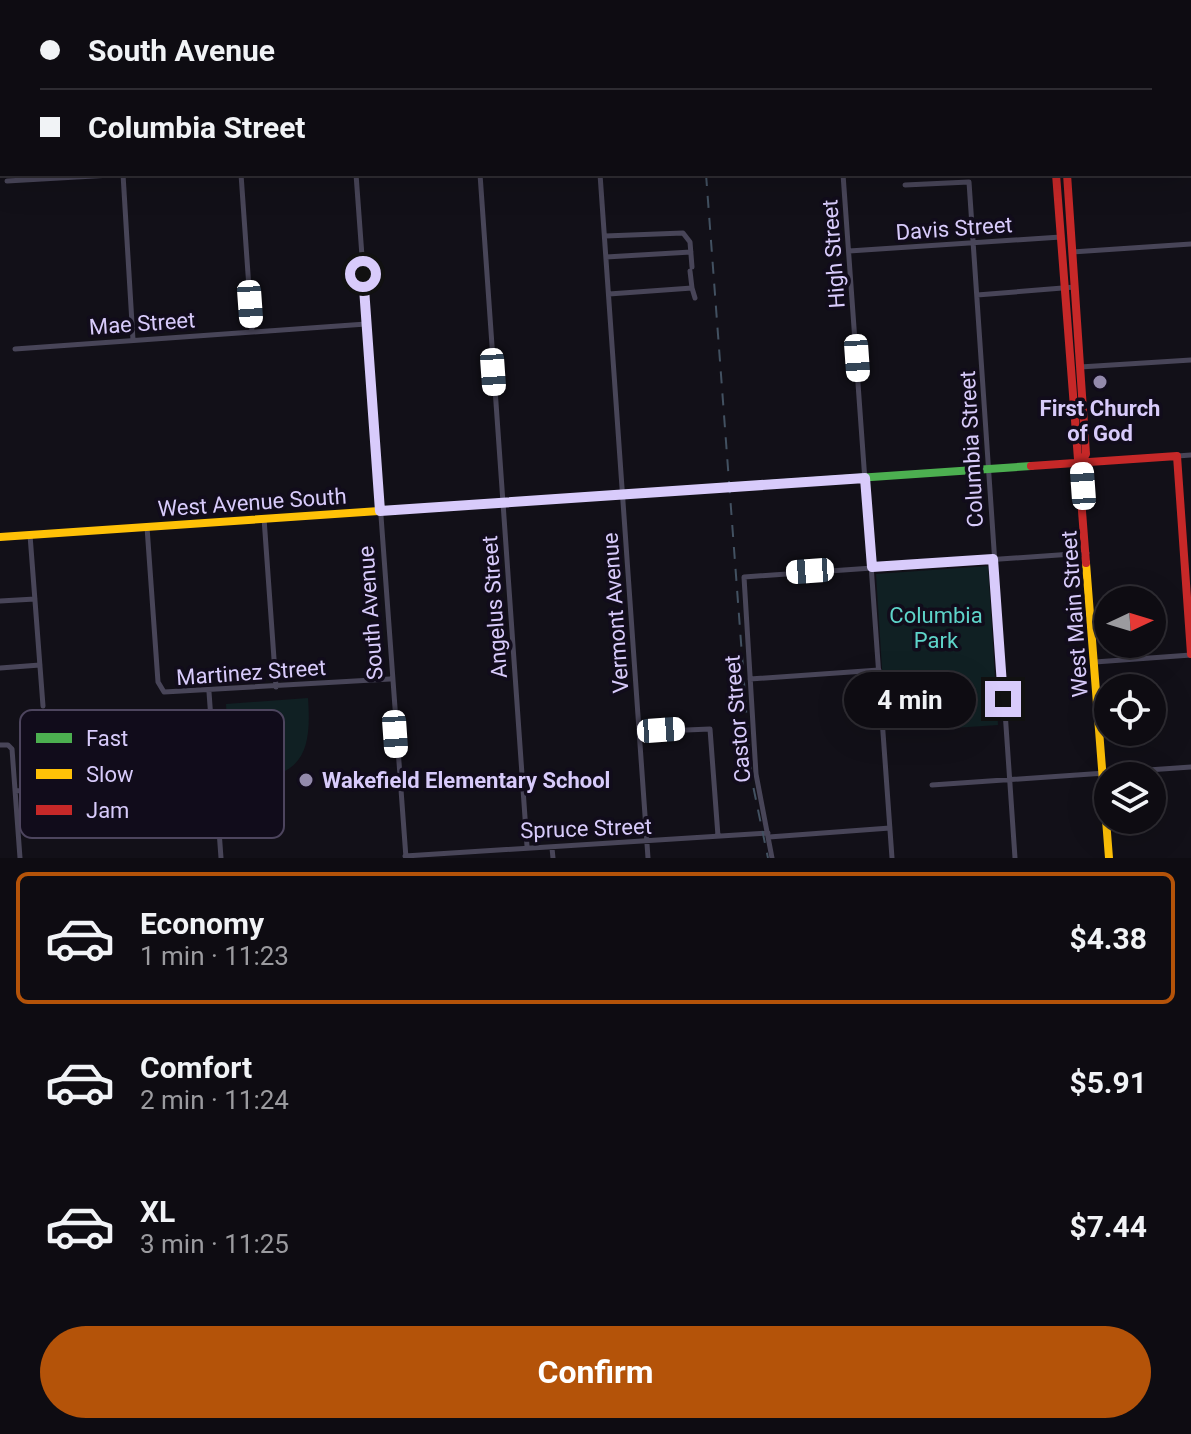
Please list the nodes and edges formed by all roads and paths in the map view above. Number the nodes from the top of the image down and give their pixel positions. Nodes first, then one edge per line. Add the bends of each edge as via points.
1 (92, 176) edge
2 (126, 176) edge
3 (241, 176) edge
4 (356, 176) edge
5 (480, 176) edge
6 (600, 176) edge
7 (843, 176) edge
8 (1056, 176) edge
9 (1067, 176) edge
10 (7, 181) dead end
11 (905, 185) dead end
12 (605, 236) junction
13 (1061, 237) junction
14 (973, 243) junction
15 (1191, 244) edge
16 (849, 251) junction
17 (691, 252) junction
18 (1072, 252) junction
19 (606, 257) junction
20 (1070, 287) junction
21 (692, 288) junction
22 (609, 294) junction
23 (977, 295) junction
24 (695, 298) dead end
25 (366, 324) junction
26 (252, 331) junction
27 (133, 340) junction
28 (15, 349) dead end
29 (1191, 360) edge
30 (1080, 367) junction
31 (1191, 455) edge
32 (1177, 456) junction
33 (1081, 463) junction
34 (988, 470) junction
35 (865, 478) junction
36 (623, 494) junction
37 (503, 502) junction
38 (380, 511) junction
39 (264, 518) junction
40 (147, 527) junction
41 (30, 535) junction
42 (0, 537) edge
43 (1087, 553) junction
44 (993, 559) junction
45 (872, 567) junction
46 (35, 599) junction
47 (0, 601) edge
48 (1191, 654) edge
49 (1095, 662) junction
50 (40, 665) junction
51 (0, 668) edge
52 (879, 670) junction
53 (391, 679) junction
54 (750, 679) junction
55 (276, 687) junction
56 (209, 692) junction
57 (43, 706) dead end
58 (210, 710) edge
59 (639, 732) junction
60 (0, 745) edge
61 (1102, 762) edge
62 (1191, 767) edge
63 (1166, 769) edge
64 (1094, 774) edge
65 (1009, 779) junction
66 (932, 785) dead end
67 (15, 791) junction
68 (20, 791) edge
69 (890, 828) junction
70 (1107, 834) edge
71 (769, 835) junction
72 (718, 836) junction
73 (220, 838) edge
74 (647, 842) junction
75 (527, 846) junction
76 (552, 848) junction
77 (405, 857) edge
78 (20, 858) edge
79 (221, 858) edge
80 (553, 858) edge
81 (648, 858) edge
82 (772, 858) edge
83 (892, 858) edge
84 (1015, 858) edge
85 (1109, 858) edge

1 - 10 street
2 - 27 street
3 - 26 street
4 - 25 street, South Avenue
5 - 37 street, Angelus Street
6 - 12 street, Vermont Avenue
7 - 16 street, High Street
8 - 13 street, West Main Street
9 - 18 street, West Main Street
11 - 14 street, Columbia Street via 969,182
12 - 17 street via 680,232 689,240
12 - 19 street, Vermont Avenue
13 - 14 street, Davis Street
13 - 20 street, West Main Street
14 - 16 street, Davis Street
14 - 23 street, Columbia Street
15 - 18 street
16 - 35 street, High Street
17 - 19 street
17 - 21 street
18 - 20 street, West Main Street
19 - 22 street, Vermont Avenue
20 - 23 street
20 - 30 street, West Main Street
20 - 33 street, West Main Street via 1076,454
21 - 22 street
21 - 24 street
22 - 36 street, Vermont Avenue
23 - 34 street, Columbia Street
25 - 26 street, Mae Street
25 - 38 street, South Avenue
26 - 27 street, Mae Street
27 - 28 street, Mae Street
29 - 30 street
30 - 33 street, West Main Street via 1086,454
31 - 32 street
32 - 33 street, West Avenue South
32 - 48 street
33 - 34 street, West Avenue South
33 - 43 street, West Main Street
34 - 35 street, West Avenue South
34 - 44 street, Columbia Street
35 - 36 street, West Avenue South
35 - 45 street, High Street
36 - 37 street, West Avenue South
36 - 59 street, Vermont Avenue
37 - 38 street, West Avenue South
37 - 75 street, Angelus Street
38 - 39 street, West Avenue South
38 - 53 street, South Avenue
39 - 40 street, West Avenue South
39 - 55 street
40 - 41 street, West Avenue South
40 - 56 street, Martinez Street via 158,682 162,691 172,694
41 - 42 street, West Avenue South
41 - 46 street
43 - 44 street
43 - 49 street, West Main Street
44 - 45 street
44 - 65 street, Columbia Street
45 - 52 street, High Street
45 - 54 street, Castor Street via 744,577
46 - 47 street
46 - 50 street
48 - 49 street
49 - 61 street, West Main Street
50 - 51 street
50 - 57 street
52 - 54 street
52 - 69 street, High Street
53 - 55 street, Martinez Street
53 - 77 street, South Avenue
54 - 71 street, Castor Street via 756,774
55 - 56 street, Martinez Street
56 - 58 street
59 - 72 street via 709,728
59 - 74 street, Vermont Avenue
60 - 67 street via 10,745
62 - 63 street
64 - 65 street
65 - 66 street
65 - 84 street, Columbia Street
67 - 68 street
67 - 78 street
69 - 71 street, Spruce Street
69 - 83 street, High Street
70 - 85 street, West Main Street
71 - 72 street, Spruce Street
71 - 82 street, Castor Street
72 - 74 street, Spruce Street
73 - 79 street
74 - 76 street, Spruce Street
74 - 81 street, Vermont Avenue
75 - 76 street, Spruce Street
75 - 77 street, Spruce Street
76 - 80 street

